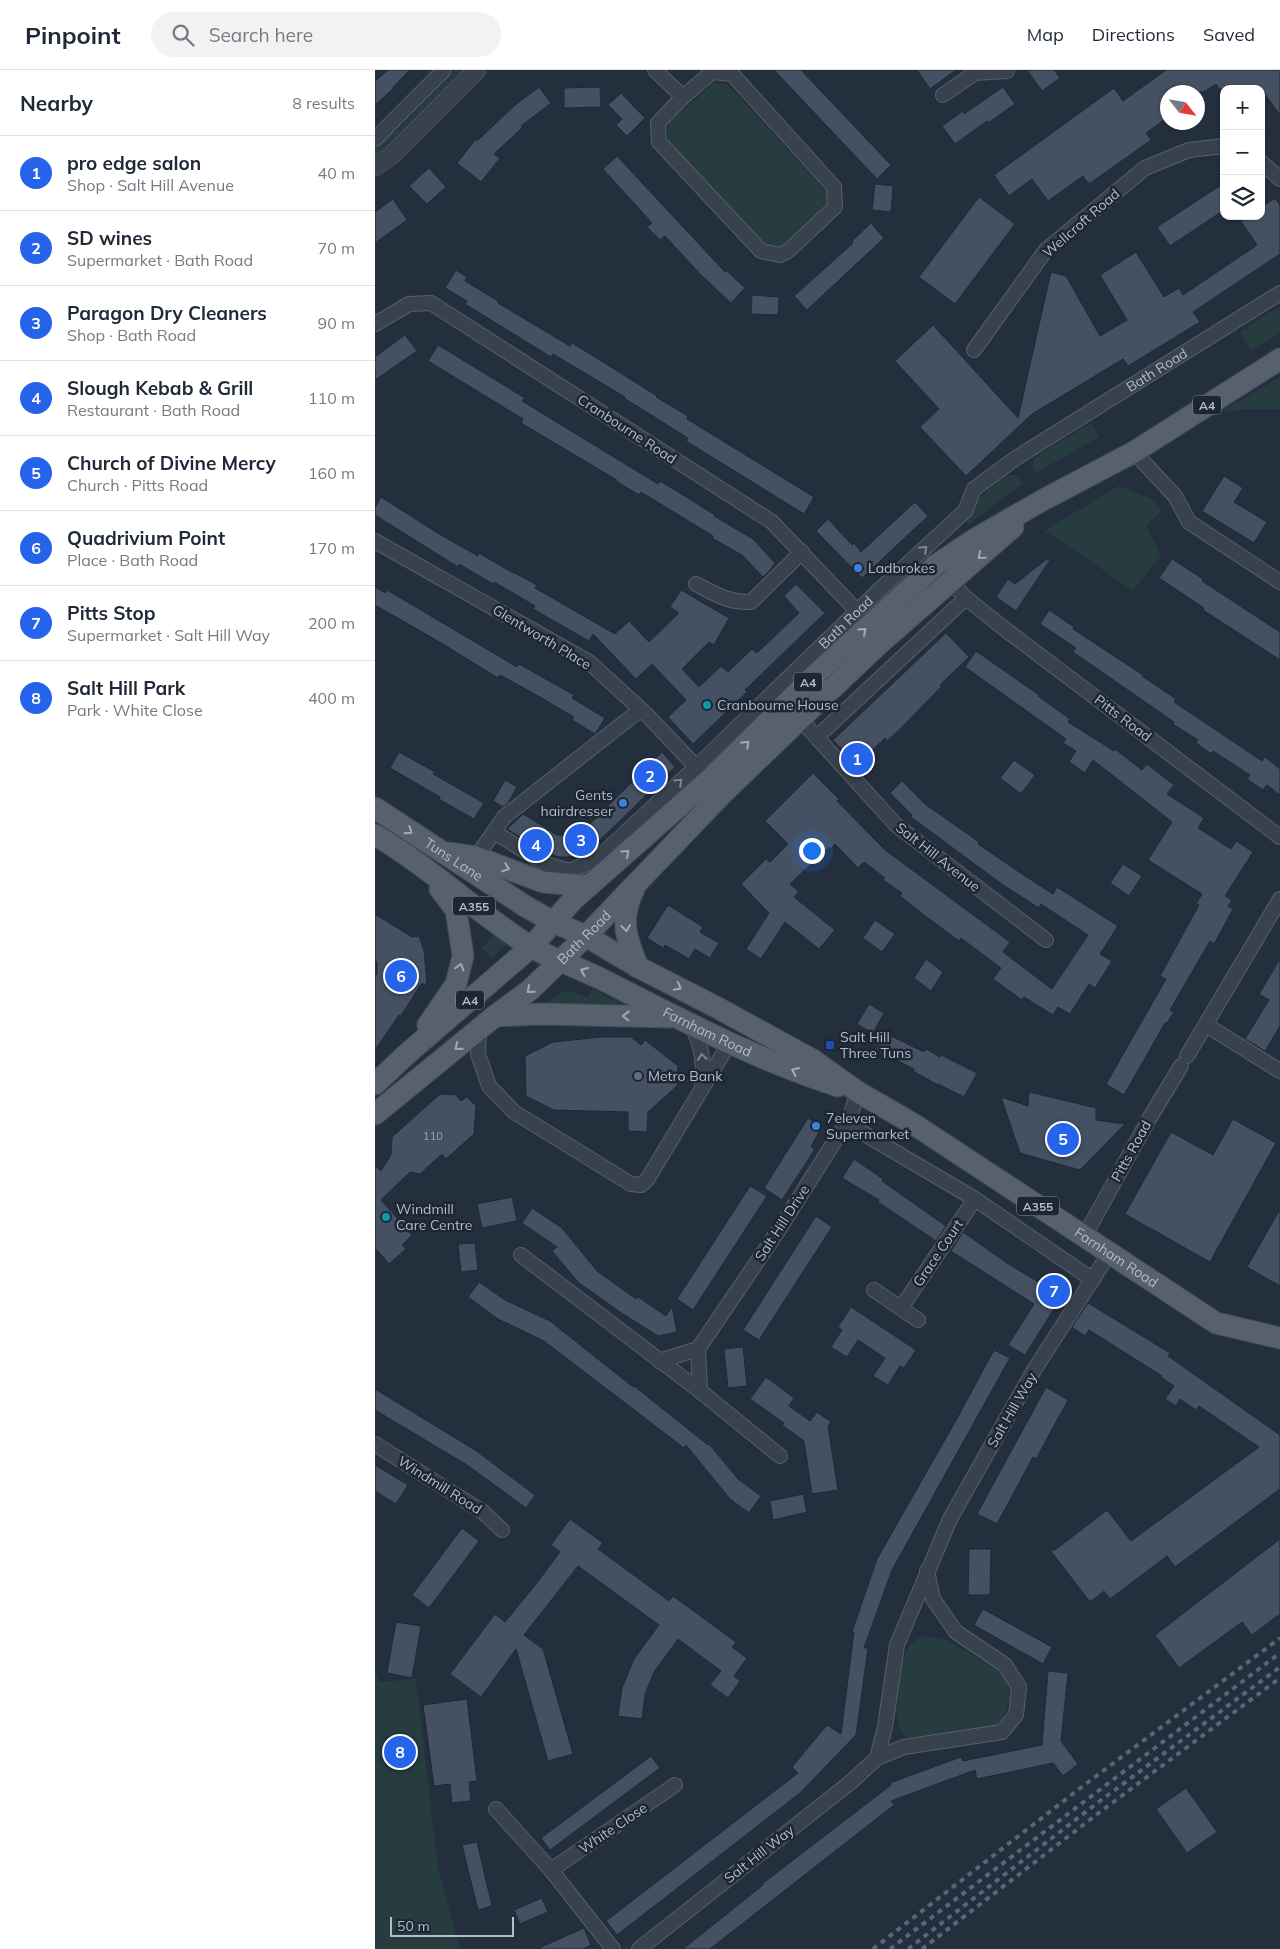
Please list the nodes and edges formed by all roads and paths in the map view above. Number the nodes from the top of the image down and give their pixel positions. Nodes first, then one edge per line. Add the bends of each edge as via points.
1 (444, 70) edge
2 (477, 70) edge
3 (655, 70) edge
4 (1007, 71) edge
5 (974, 72) edge
6 (943, 94) dead end
7 (683, 97) junction
8 (375, 139) edge
9 (1220, 146) edge
10 (1265, 166) edge
11 (375, 167) edge
12 (1280, 179) edge
13 (1280, 293) edge
14 (375, 324) edge
15 (974, 350) dead end
16 (1280, 359) edge
17 (1134, 452) junction
18 (1043, 500) junction
19 (375, 541) edge
20 (802, 552) junction
21 (936, 566) junction
22 (950, 582) junction
23 (1280, 582) edge
24 (697, 584) dead end
25 (966, 598) junction
26 (857, 611) junction
27 (640, 710) junction
28 (800, 718) junction
29 (817, 736) junction
30 (703, 773) junction
31 (375, 808) edge
32 (494, 832) junction
33 (375, 835) edge
34 (1280, 837) edge
35 (443, 852) junction
36 (476, 857) junction
37 (419, 863) junction
38 (650, 869) junction
39 (589, 886) junction
40 (1280, 899) edge
41 (553, 922) junction
42 (586, 936) junction
43 (1046, 940) dead end
44 (531, 947) junction
45 (561, 960) junction
46 (638, 967) junction
47 (683, 1021) junction
48 (487, 1023) junction
49 (1207, 1025) junction
50 (730, 1042) junction
51 (408, 1052) junction
52 (1280, 1071) edge
53 (375, 1084) edge
54 (702, 1091) junction
55 (858, 1092) junction
56 (375, 1114) edge
57 (846, 1123) junction
58 (975, 1199) junction
59 (1084, 1237) junction
60 (1109, 1254) junction
61 (521, 1255) dead end
62 (1093, 1280) junction
63 (874, 1290) dead end
64 (901, 1308) junction
65 (918, 1320) dead end
66 (1280, 1338) edge
67 (698, 1349) junction
68 (659, 1360) junction
69 (700, 1391) junction
70 (375, 1444) edge
71 (779, 1456) dead end
72 (502, 1530) dead end
73 (927, 1571) junction
74 (877, 1758) junction
75 (675, 1785) dead end
76 (497, 1809) dead end
77 (551, 1870) junction
78 (613, 1949) edge
79 (639, 1949) edge

1 - 8 street
2 - 11 street via 391,156
3 - 7 street
4 - 5 street
5 - 6 street
7 - 7 street via 659,123 659,142 761,251 780,255 787,251 835,207 834,187 732,74 712,72
9 - 15 street, Wellcroft Road via 1189,150 1145,168 1046,250
10 - 12 street
26 -> 13 street, Bath Road via 965,511 973,489 1016,458
14 - 20 street, Cranbourne Road via 409,304 431,303 772,522
16 - 17 main road, Bath Road / A4
17 - 18 main road, Bath Road / A4
17 - 23 street via 1175,496 1189,522
18 - 21 main road, Bath Road / A4 via 975,539
18 -> 22 main road, Bath Road / A4
19 - 27 street, Glentworth Place via 589,662
20 - 24 street via 751,602 737,603 721,598
20 - 26 street, Cranbourne Road
21 - 22 street, Pitts Road
30 -> 21 main road, Bath Road / A4
22 - 25 street, Pitts Road
22 - 28 main road, Bath Road / A4
25 - 29 street
25 - 34 street, Pitts Road
26 - 30 street, Bath Road
27 - 30 street, Glentworth Place
27 - 32 street via 505,818
28 - 29 street, Salt Hill Avenue
28 - 38 main road, Bath Road / A4
29 - 43 street, Salt Hill Avenue via 896,826
32 -> 30 street, Bath Road via 546,864 569,870 597,860
39 -> 30 main road, Bath Road / A4
31 -> 35 main road, Tuns Lane / A355
32 - 36 street
33 - 37 main road, Tuns Lane / A355
35 - 36 main road
35 - 41 main road, Tuns Lane / A355
36 -> 39 main road via 543,882
37 - 44 main road, Tuns Lane / A355
51 -> 37 main road via 456,984 463,956 456,910
38 - 42 main road, Bath Road / A4
38 -> 46 main road via 636,886 625,912 628,943
39 - 41 main road, Bath Road / A4
40 - 49 street, Pitts Road
41 - 42 main road, Tuns Lane / A355
41 - 44 main road, Bath Road / A4
42 - 45 main road, Bath Road / A4
42 - 46 main road, Farnham Road / A355
44 - 45 main road, Tuns Lane / A355
44 - 51 main road, Bath Road / A4
47 -> 45 main road, Farnham Road / A355
45 -> 48 main road, Bath Road / A4 via 530,990
46 -> 55 main road, Farnham Road / A355 via 813,1060
47 -> 48 main road via 541,1014
47 - 50 main road, Farnham Road / A355
54 -> 47 street via 702,1050
48 - 54 street via 478,1054 489,1086 514,1112 631,1184 641,1185 647,1180
48 -> 56 main road, Bath Road / A4
49 - 52 street
49 - 59 street, Pitts Road via 1149,1119
50 - 54 street
55 -> 50 main road, Farnham Road / A355 via 803,1075
51 - 53 main road, Bath Road / A4
55 - 57 street, Salt Hill Drive
55 - 59 main road, Farnham Road / A355 via 915,1125
57 - 58 street
57 - 67 street, Salt Hill Drive
58 - 62 street
58 - 64 street, Grace Court
59 - 60 main road, Farnham Road / A355
60 - 62 street, Salt Hill Way
60 - 66 main road, Farnham Road / A355 via 1215,1323
61 - 68 street
62 - 73 street, Salt Hill Way via 1034,1370 950,1519
63 - 64 street
64 - 65 street
67 - 68 street
67 - 69 street
68 - 69 street
69 - 71 street
70 - 72 street, Windmill Road via 483,1512
73 - 74 street, Salt Hill Way via 897,1645
73 - 74 street, Salt Hill Way via 933,1599 956,1632 1005,1666 1019,1687 1016,1715 1002,1732 904,1748
74 - 79 street, Salt Hill Way
75 - 77 street, White Close
76 - 77 street
77 - 78 street

